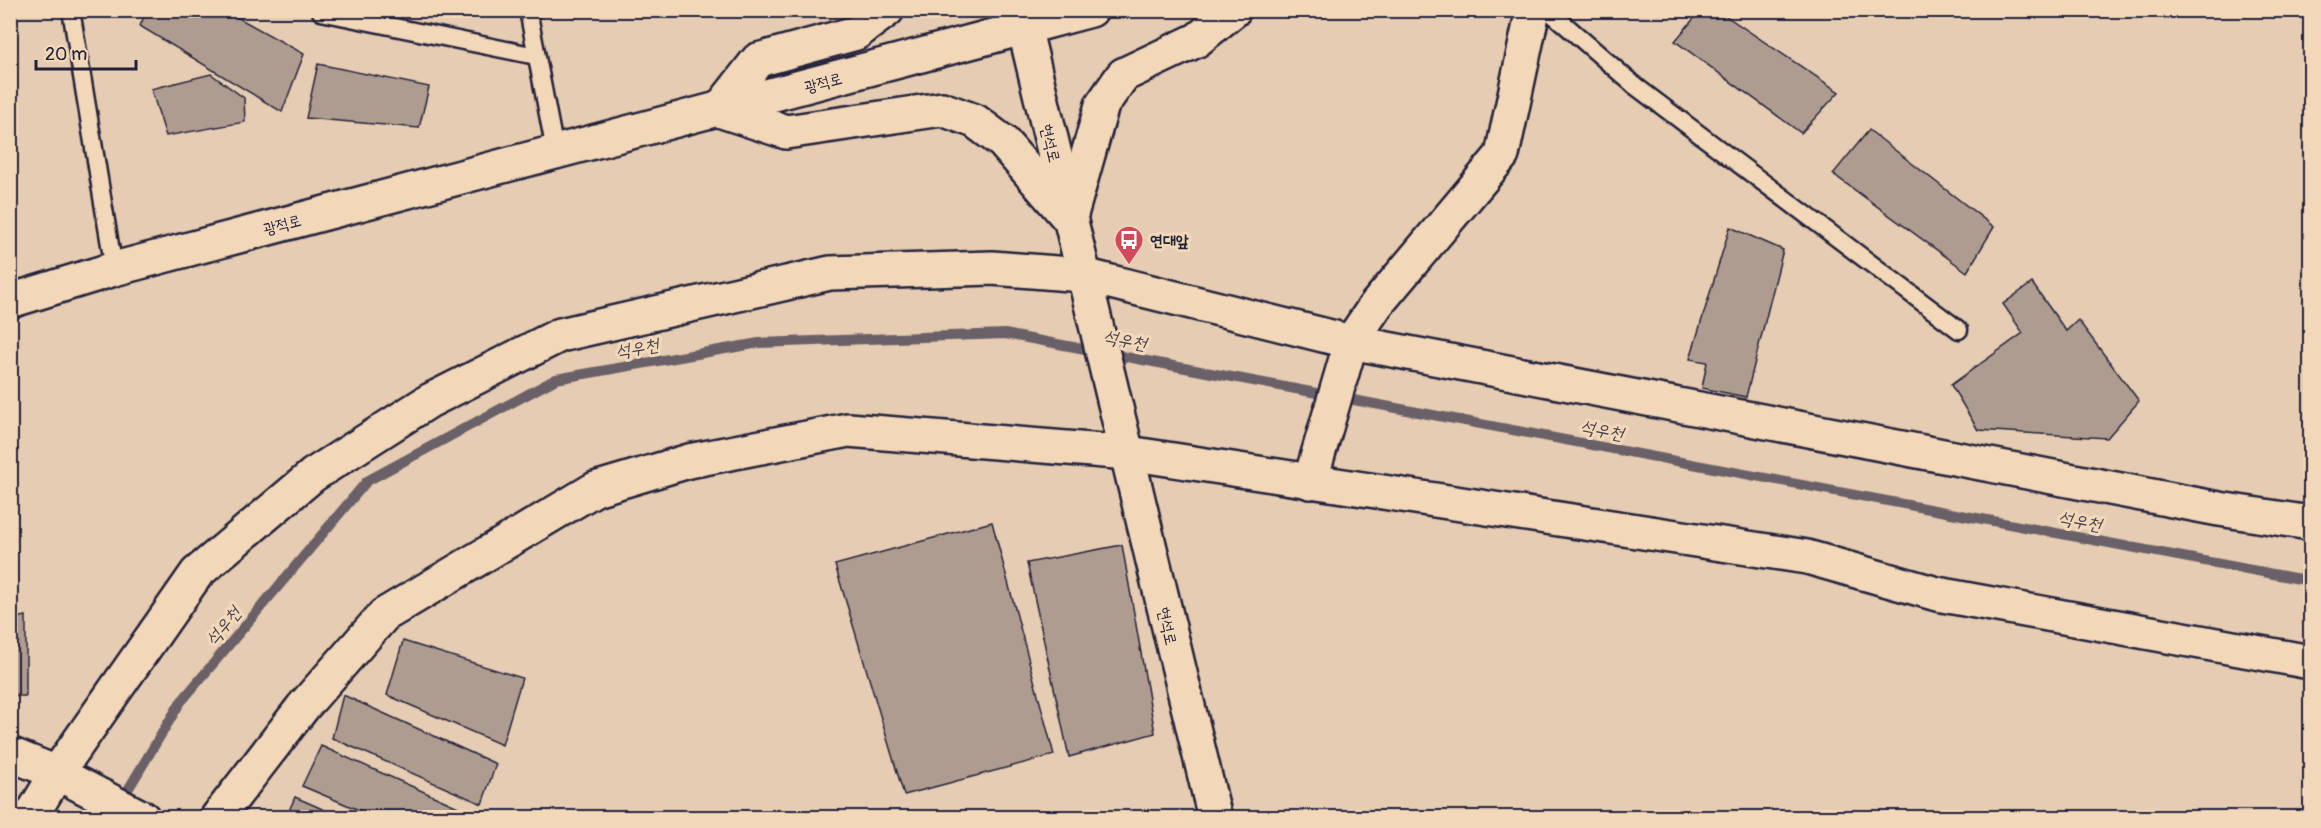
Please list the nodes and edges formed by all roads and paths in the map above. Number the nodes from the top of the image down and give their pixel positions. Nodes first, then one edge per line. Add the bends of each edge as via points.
1 (71, 10) edge
2 (528, 10) edge
3 (887, 10) edge
4 (1091, 10) edge
5 (1234, 10) edge
6 (1533, 10) edge
7 (1548, 10) edge
8 (321, 12) dead end
9 (1022, 19) edge
10 (536, 56) junction
11 (719, 110) junction
12 (555, 152) junction
13 (1069, 219) junction
14 (114, 269) junction
15 (1083, 275) junction
16 (10, 301) edge
17 (1959, 330) dead end
18 (1351, 342) junction
19 (1125, 444) junction
20 (1310, 482) junction
21 (2310, 523) edge
22 (2310, 662) edge
23 (10, 754) edge
24 (71, 780) junction
25 (30, 818) edge
26 (143, 818) edge
27 (218, 818) edge
28 (1215, 818) edge

1 - 14 lane
2 - 10 lane
3 - 11 street via 856,33 758,60
4 - 9 street, 광적로
5 - 13 street via 1197,40 1123,75 1102,105
6 - 18 street via 1502,155 1376,305
7 - 17 lane via 1634,85
8 - 10 lane
9 - 11 street, 광적로
9 - 13 street, 현석로
10 - 12 lane
11 - 12 street, 광적로
11 - 13 street via 786,132 942,109 975,121 1003,142
12 - 14 street, 광적로
13 - 15 street, 현석로
14 - 16 street, 광적로
15 - 18 street
15 - 19 street, 현석로
15 - 24 street via 992,268 830,273 560,335 429,401 313,475 197,573
18 - 20 street
18 - 21 street via 2219,509
19 - 20 street
19 - 27 street via 848,430 689,460 595,489 384,615 303,707
19 - 28 street, 현석로
20 - 22 street via 1807,557 1937,594
23 - 24 street
24 - 25 street
24 - 26 street

